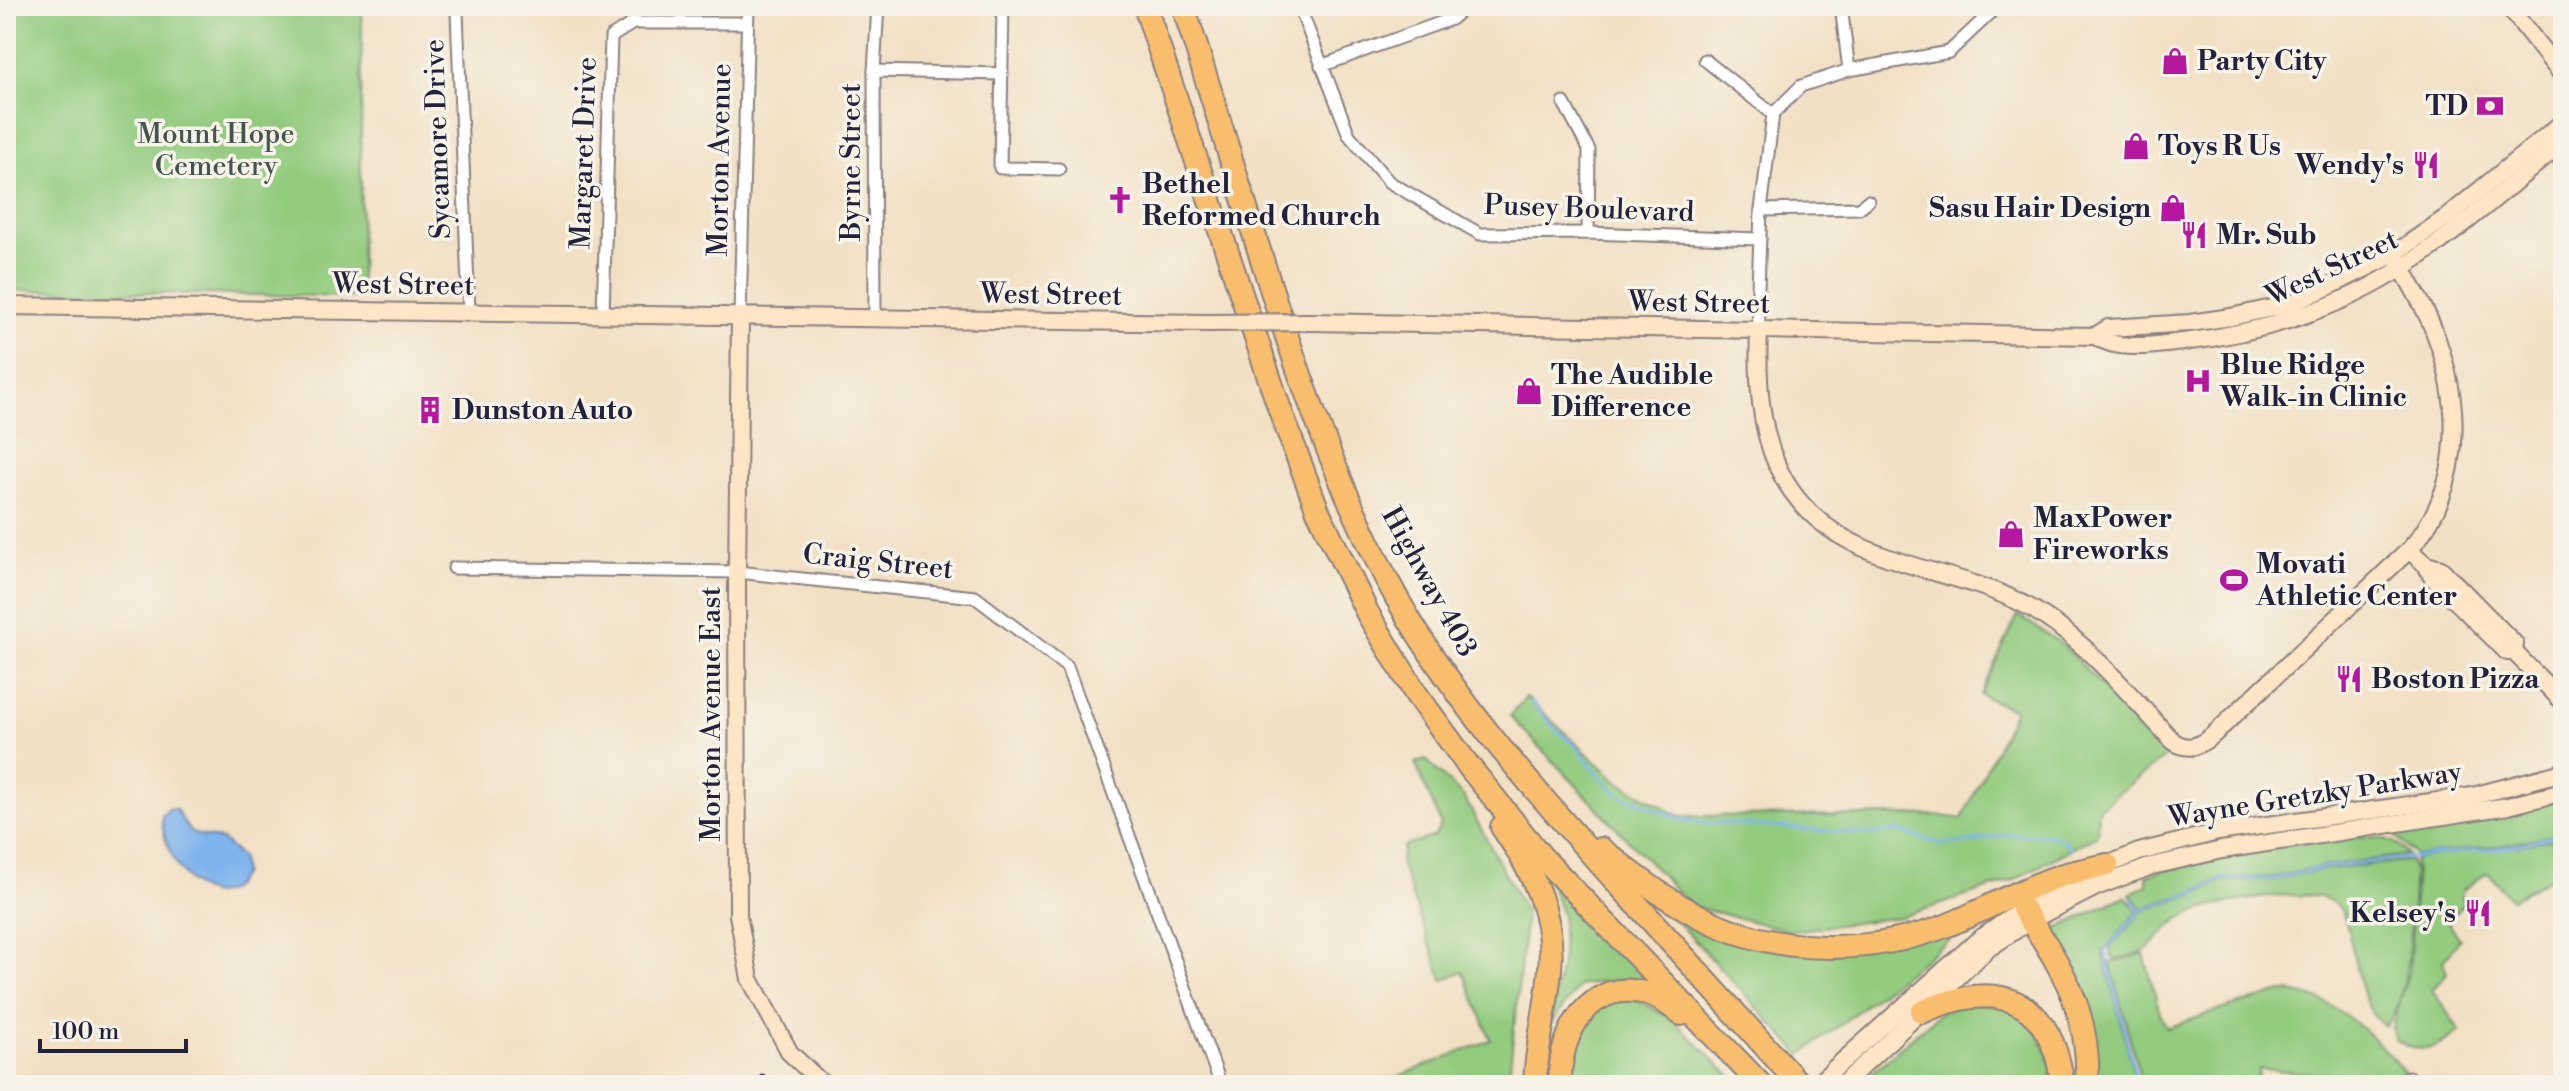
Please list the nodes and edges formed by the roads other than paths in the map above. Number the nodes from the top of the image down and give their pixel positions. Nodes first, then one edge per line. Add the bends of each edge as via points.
1 (748, 6) edge
2 (878, 6) edge
3 (1003, 6) edge
4 (1145, 6) edge
5 (1183, 6) edge
6 (1299, 6) edge
7 (1466, 6) edge
8 (1841, 6) edge
9 (1998, 6) edge
10 (2508, 6) edge
11 (457, 12) dead end
12 (747, 23) junction
13 (1705, 60) dead end
14 (1321, 66) junction
15 (1849, 70) junction
16 (874, 71) junction
17 (1002, 74) junction
18 (2563, 76) edge
19 (1564, 103) dead end
20 (1773, 114) junction
21 (2563, 122) edge
22 (2563, 142) edge
23 (1059, 169) dead end
24 (1868, 201) dead end
25 (2478, 202) junction
26 (1761, 210) junction
27 (1588, 233) junction
28 (1760, 239) junction
29 (2398, 261) junction
30 (6, 306) edge
31 (469, 312) junction
32 (603, 314) junction
33 (740, 316) junction
34 (875, 318) junction
35 (1759, 330) junction
36 (2409, 550) junction
37 (454, 568) dead end
38 (737, 572) junction
39 (2563, 702) edge
40 (1467, 764) junction
41 (1516, 768) junction
42 (2561, 770) edge
43 (2563, 792) edge
44 (2107, 865) junction
45 (2027, 914) junction
46 (1922, 1012) junction
47 (1754, 1077) edge
48 (824, 1085) edge
49 (1221, 1085) edge
50 (1535, 1085) edge
51 (1560, 1085) edge
52 (1800, 1085) edge
53 (1816, 1085) edge
54 (1842, 1085) edge
55 (2063, 1085) edge
56 (2087, 1085) edge

1 - 12 street, Morton Avenue
2 - 16 street, Byrne Street
3 - 17 street
4 - 40 highway via 1318,511 1383,639
5 - 41 highway, Highway 403 via 1280,318 1354,509 1430,652
6 - 14 street, Pusey Boulevard
7 - 14 street via 1451,19
8 - 15 street
9 - 15 street via 1949,52
10 - 18 main road
11 - 31 street, Sycamore Drive
12 - 32 street, Margaret Drive via 633,23 611,37
12 - 33 street, Morton Avenue
13 - 20 street
14 - 27 street, Pusey Boulevard via 1349,135 1389,182 1480,234
15 - 20 street via 1801,86
16 - 17 street
16 - 34 street, Byrne Street
17 - 23 street via 1000,168
19 - 27 street via 1589,150
20 - 26 street
21 - 25 main road, West Street
22 - 25 main road, West Street
24 - 26 street via 1859,208
25 - 29 main road, West Street
26 - 28 street
27 - 28 street, Pusey Boulevard
28 - 35 street
29 - 35 main road, West Street via 2290,304 2190,323 2108,328 2095,336
29 - 36 main road via 2438,339 2455,421 2438,507
30 - 31 main road, West Street
31 - 32 main road, West Street
32 - 33 main road, West Street
33 - 34 main road, West Street
33 - 38 main road, Morton Avenue East
34 - 35 main road, West Street, bridge
35 - 36 main road via 1760,400 1768,445 1792,492 1813,514 1874,553 2014,599 2065,629 2183,747 2193,748 2213,735
36 - 39 main road
37 - 38 street, Craig Street
38 - 48 main road, Morton Avenue East via 738,915 750,979 790,1053
38 - 49 street, Craig Street via 975,597 1067,667
40 - 47 highway via 1540,855
40 - 50 highway via 1545,907 1550,966
41 - 44 highway via 1537,782 1598,846 1662,896 1704,919 1770,941 1819,947 1896,940 1946,926 2064,875
41 - 52 highway, Highway 403
42 - 44 main road, Wayne Gretzky Parkway via 2473,796 2218,832
43 - 45 main road, Wayne Gretzky Parkway via 2508,806 2272,841 2152,866
44 - 45 main road, Wayne Gretzky Parkway
45 - 46 main road, Wayne Gretzky Parkway
45 - 53 main road, Wayne Gretzky Parkway via 1978,940
45 - 56 highway via 2070,984 2080,1011
46 - 54 main road, Wayne Gretzky Parkway
46 - 55 highway via 1980,996 1995,996 2032,1012 2057,1051
47 - 51 highway via 1668,1003 1631,989 1607,994 1580,1012 1564,1043

